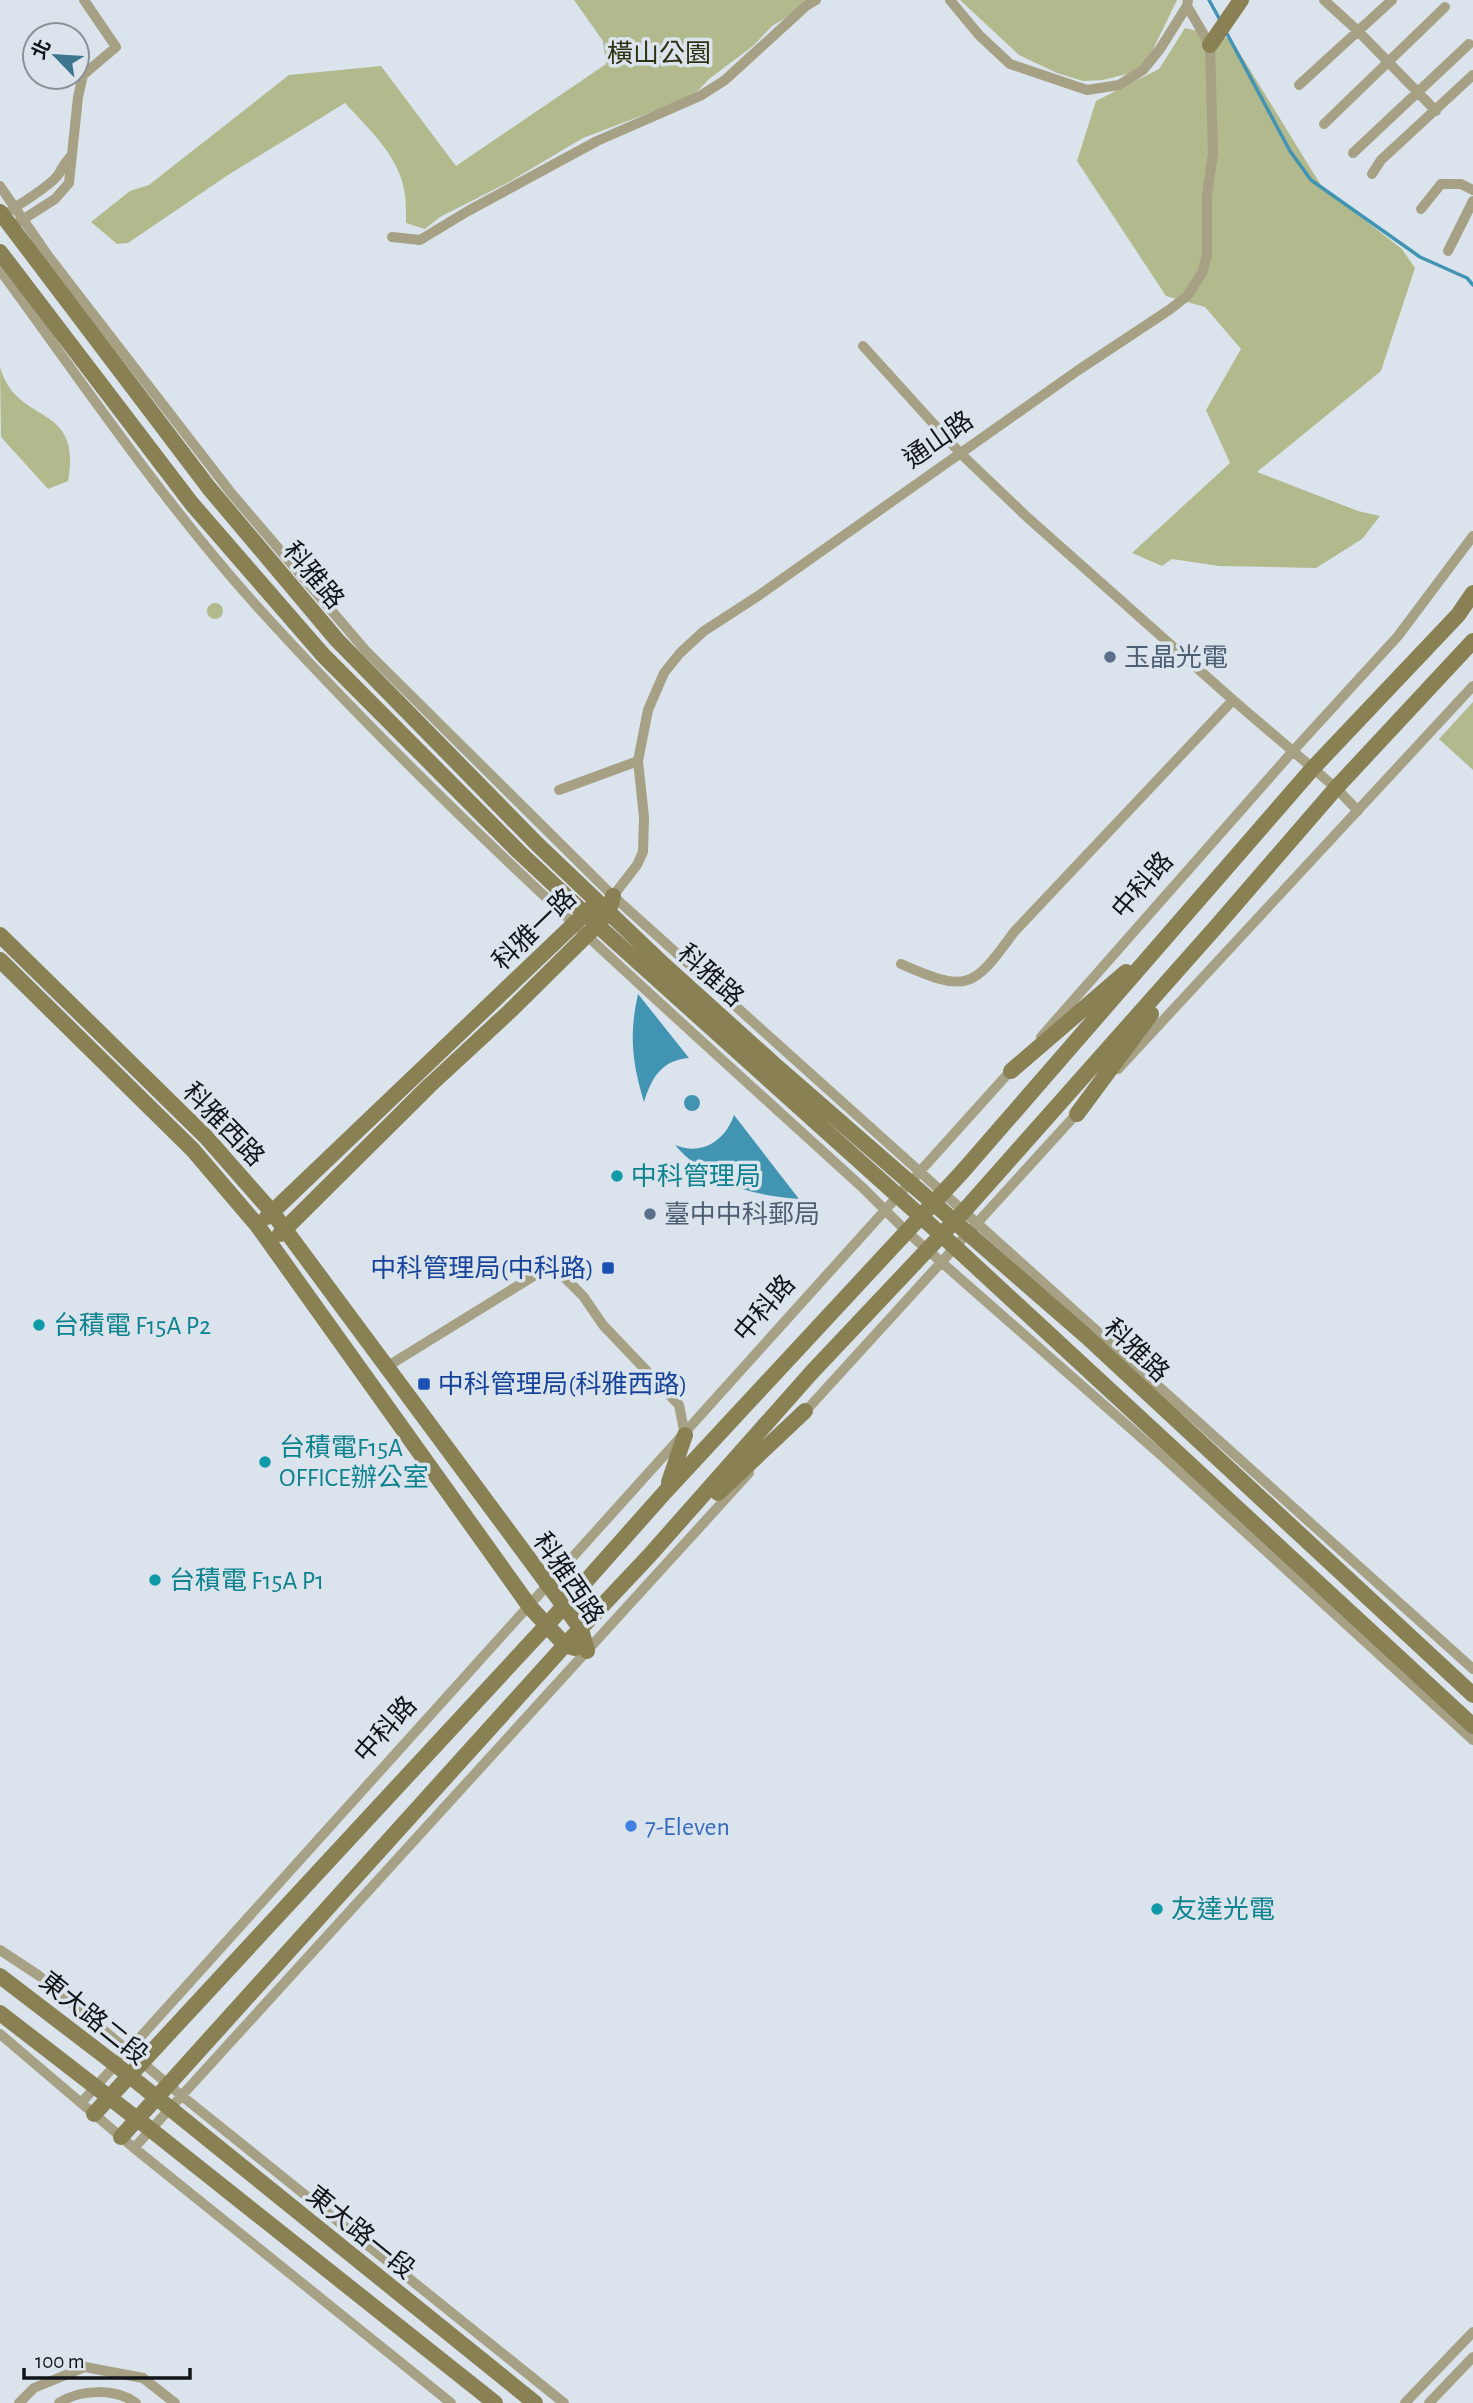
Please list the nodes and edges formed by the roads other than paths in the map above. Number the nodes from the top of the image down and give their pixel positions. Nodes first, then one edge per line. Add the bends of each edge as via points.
1 (84, 0) edge
2 (816, 0) edge
3 (950, 0) edge
4 (1241, 0) edge
5 (1324, 0) edge
6 (1392, 0) edge
7 (1187, 3) edge
8 (1445, 7) dead end
9 (1358, 31) junction
10 (1469, 44) dead end
11 (1210, 45) junction
12 (1388, 62) junction
13 (1473, 75) edge
14 (1299, 85) dead end
15 (1418, 92) junction
16 (1436, 111) junction
17 (1324, 124) dead end
18 (1353, 153) dead end
19 (71, 157) junction
20 (1372, 174) dead end
21 (0, 186) edge
22 (1473, 190) edge
23 (1473, 201) edge
24 (1421, 209) dead end
25 (7, 219) edge
26 (392, 237) dead end
27 (1448, 251) dead end
28 (0, 252) edge
29 (0, 270) edge
30 (863, 346) dead end
31 (960, 453) junction
32 (1473, 536) edge
33 (1473, 593) edge
34 (1473, 641) edge
35 (1473, 686) edge
36 (1233, 699) junction
37 (1293, 751) junction
38 (638, 761) junction
39 (1313, 768) junction
40 (1336, 788) junction
41 (559, 790) dead end
42 (1359, 811) junction
43 (606, 902) junction
44 (586, 925) junction
45 (1215, 928) junction
46 (1171, 934) junction
47 (0, 935) edge
48 (0, 960) edge
49 (901, 964) dead end
50 (1011, 1072) junction
51 (1077, 1114) junction
52 (915, 1177) junction
53 (897, 1196) junction
54 (937, 1197) junction
55 (884, 1210) junction
56 (272, 1212) junction
57 (920, 1216) junction
58 (958, 1216) junction
59 (257, 1226) junction
60 (285, 1228) junction
61 (973, 1228) junction
62 (905, 1231) junction
63 (941, 1235) junction
64 (269, 1243) junction
65 (956, 1248) junction
66 (927, 1250) junction
67 (942, 1262) junction
68 (388, 1366) junction
69 (806, 1411) junction
70 (685, 1435) junction
71 (665, 1492) junction
72 (649, 1556) junction
73 (549, 1586) junction
74 (530, 1606) junction
75 (564, 1606) junction
76 (547, 1625) junction
77 (581, 1629) junction
78 (565, 1645) junction
79 (587, 1651) junction
80 (1473, 1669) edge
81 (1473, 1695) edge
82 (1473, 1726) edge
83 (1473, 1740) edge
84 (0, 1950) edge
85 (0, 1976) edge
86 (0, 2013) edge
87 (0, 2034) edge
88 (128, 2050) junction
89 (142, 2062) junction
90 (115, 2064) junction
91 (129, 2076) junction
92 (96, 2088) junction
93 (176, 2090) junction
94 (109, 2098) junction
95 (80, 2103) junction
96 (163, 2104) junction
97 (94, 2114) junction
98 (144, 2124) junction
99 (121, 2137) junction
100 (134, 2148) junction
101 (1473, 2332) edge
102 (1473, 2357) edge
103 (19, 2403) edge
104 (59, 2403) edge
105 (136, 2403) edge
106 (174, 2403) edge
107 (451, 2403) edge
108 (495, 2403) edge
109 (535, 2403) edge
110 (564, 2403) edge
111 (1405, 2403) edge
112 (1429, 2403) edge

1 - 19 street via 116,47 83,75
2 - 26 street via 725,80 700,96 597,141 420,240
3 - 7 street via 1010,64 1087,90 1119,85 1143,70
4 - 11 street
5 - 9 street
6 - 9 street
7 - 11 street
8 - 12 street
9 - 12 street
9 - 14 street
10 - 15 street
11 - 31 street, 通山路 via 1213,154 1203,271 1187,296 1169,310
12 - 15 street
12 - 17 street
13 - 16 street
15 - 16 street
15 - 18 street
16 - 20 street via 1381,160
19 - 25 street via 59,168 58,176
19 - 25 street via 69,183 55,199
21 - 25 street, 科雅路
22 - 24 street via 1461,184 1441,184
23 - 27 street
25 - 43 street, 科雅路 via 209,488 337,640 537,844
28 - 44 street, 科雅路 via 192,504 323,655
29 - 44 street, 科雅路 via 184,520 254,603 515,869
30 - 31 street
31 - 36 street
31 - 38 street, 通山路 via 704,631 680,653 664,673 648,710
32 - 37 street, 中科路 via 1398,636
33 - 39 street, 中科路 via 1458,615
34 - 40 street
35 - 42 street
36 - 37 street
36 - 49 street via 975,978 956,983
37 - 39 street
37 - 50 street, 中科路
38 - 41 street
38 - 43 street, 通山路 via 643,852 637,866
39 - 40 street
39 - 46 street, 中科路
40 - 42 street
40 - 45 street
42 - 51 street
43 - 44 street, 科雅一路
43 - 52 street, 科雅路 via 684,983
44 - 53 street, 科雅路
44 - 55 street, 科雅路
44 - 56 street, 科雅一路
44 - 60 street, 科雅一路 via 510,1011
45 - 51 street
45 - 58 street
46 - 50 street
46 - 54 street, 中科路
47 - 56 street, 科雅西路 via 206,1137
48 - 59 street, 科雅西路 via 193,1150
50 - 52 street, 中科路
51 - 61 street
52 - 53 street, 中科路
52 - 54 street, 科雅路
53 - 55 street, 中科路
53 - 57 street, 科雅路
54 - 57 street, 中科路
54 - 58 street, 科雅路
55 - 62 street, 科雅路
55 - 70 street, 中科路
56 - 59 street, 科雅一路
56 - 60 street, 科雅西路
57 - 62 street, 中科路
57 - 63 street, 科雅路
58 - 61 street, 科雅路
58 - 63 street
59 - 64 street, 科雅西路
60 - 64 street, 科雅一路
60 - 68 street, 科雅西路
61 - 65 street
61 - 80 street, 科雅路
61 - 81 street, 科雅路
62 - 66 street, 科雅路
62 - 71 street, 中科路
63 - 65 street, 科雅路
63 - 66 street
64 - 74 street, 科雅西路
65 - 67 street
65 - 82 street, 科雅路
66 - 67 street, 科雅路
66 - 72 street
67 - 69 street
67 - 83 street, 科雅路
68 - 70 street via 550,1266 583,1296 603,1325 680,1405
68 - 73 street, 科雅西路
69 - 72 street
69 - 79 street
70 - 71 street
70 - 73 street, 中科路
71 - 75 street, 中科路
72 - 77 street
73 - 74 street, 中科路
73 - 75 street, 科雅西路
74 - 76 street, 科雅西路
74 - 88 street, 中科路
75 - 76 street, 中科路
75 - 77 street, 科雅西路
76 - 78 street, 科雅西路
76 - 89 street, 中科路
77 - 78 street
77 - 79 street, 科雅西路
78 - 79 street, 科雅西路
78 - 93 street
79 - 93 street
84 - 88 street via 38,1975
85 - 90 street, 東大路二段
86 - 92 street, 東大路二段
87 - 95 street
88 - 89 street
88 - 90 street, 中科路
89 - 91 street, 中科路
89 - 93 street
90 - 91 street, 東大路二段
90 - 92 street, 中科路
91 - 94 street, 中科路
91 - 96 street, 東大路二段
92 - 94 street, 東大路二段
92 - 95 street, 中科路
93 - 96 street
93 - 110 street
94 - 97 street, 中科路
94 - 98 street, 東大路二段
95 - 97 street
96 - 98 street
96 - 109 street, 東大路一段
97 - 99 street
98 - 99 street
98 - 100 street
98 - 108 street, 東大路一段
99 - 100 street
100 - 107 street
101 - 111 street
102 - 112 street
103 - 106 street via 34,2388 85,2367 143,2378
104 - 105 street via 97,2391

